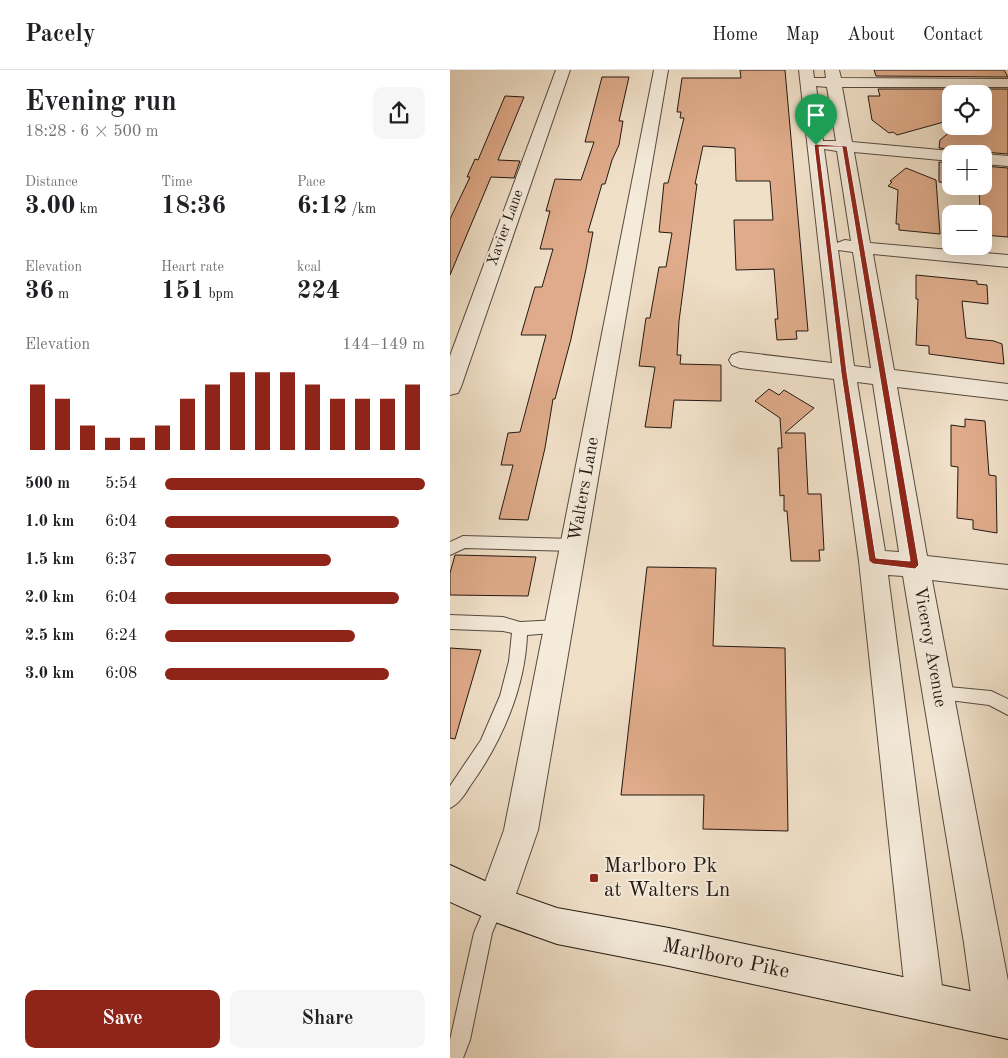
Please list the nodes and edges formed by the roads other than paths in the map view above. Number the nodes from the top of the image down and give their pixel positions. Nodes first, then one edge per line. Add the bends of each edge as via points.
1 (563, 70) edge
2 (662, 70) edge
3 (820, 76) edge
4 (1008, 82) edge
5 (816, 145) junction
6 (844, 146) junction
7 (942, 155) edge
8 (992, 160) edge
9 (1008, 161) edge
10 (830, 246) junction
11 (863, 248) junction
12 (1008, 261) edge
13 (740, 360) dead end
14 (844, 373) junction
15 (883, 378) junction
16 (450, 387) edge
17 (1008, 392) edge
18 (574, 545) junction
19 (450, 549) edge
20 (873, 561) junction
21 (915, 565) junction
22 (1008, 578) edge
23 (450, 622) edge
24 (559, 627) junction
25 (520, 629) junction
26 (938, 693) junction
27 (1008, 707) edge
28 (450, 800) edge
29 (450, 884) edge
30 (495, 904) junction
31 (925, 1001) junction
32 (1001, 1018) edge
33 (453, 1058) edge

1 - 16 street, Xavier Lane
2 - 18 street, Walters Lane
3 - 4 street
3 - 5 street
3 - 6 street, Viceroy Avenue
5 - 6 street
5 - 10 street
6 - 7 street
6 - 11 street, Viceroy Avenue
8 - 9 street
10 - 11 street
10 - 14 street
11 - 12 street
11 - 15 street, Viceroy Avenue
13 - 14 street
14 - 15 street
14 - 20 street
15 - 17 street
15 - 21 street, Viceroy Avenue
18 - 19 lane via 463,542
18 - 24 street, Walters Lane
20 - 21 street
20 - 31 street
21 - 22 street
21 - 26 street, Viceroy Avenue
23 - 25 lane via 503,624
24 - 25 lane
24 - 30 street, Walters Lane via 521,830
25 - 28 lane via 520,645 506,703 480,758
26 - 27 lane via 991,698
26 - 32 street, Viceroy Avenue via 983,943
29 - 30 street, Marlboro Pike
30 - 31 street, Marlboro Pike via 557,926
30 - 33 lane via 482,933 460,1040
31 - 32 street, Marlboro Pike

